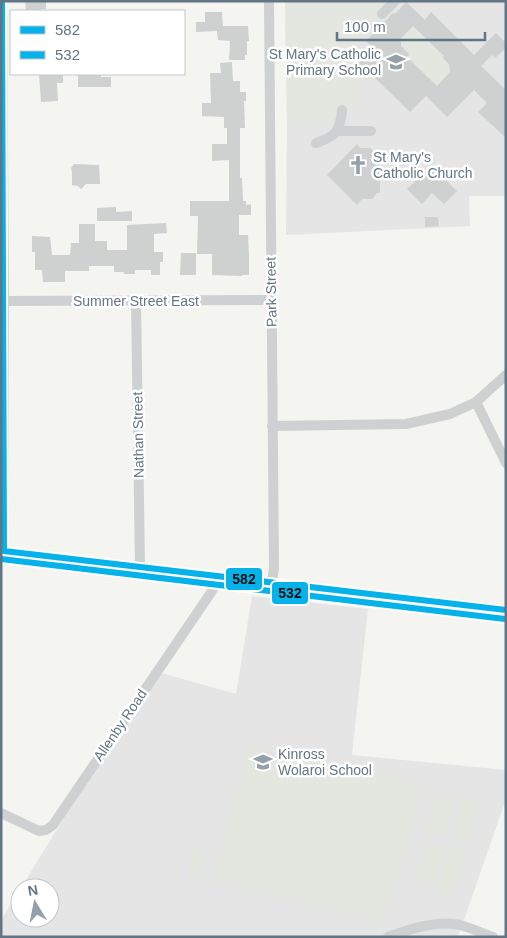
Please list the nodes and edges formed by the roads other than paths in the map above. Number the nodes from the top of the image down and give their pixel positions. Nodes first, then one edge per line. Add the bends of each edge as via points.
1 (2, 1) edge
2 (269, 1) edge
3 (395, 1) edge
4 (382, 14) dead end
5 (2, 87) edge
6 (342, 110) dead end
7 (338, 131) junction
8 (372, 131) dead end
9 (316, 143) dead end
10 (271, 300) junction
11 (3, 301) edge
12 (136, 301) junction
13 (506, 375) edge
14 (476, 402) junction
15 (272, 426) junction
16 (506, 463) edge
17 (3, 551) edge
18 (140, 568) junction
19 (216, 576) junction
20 (272, 583) junction
21 (506, 610) edge
22 (1, 813) edge
23 (388, 937) edge
24 (493, 937) edge

1 - 5 street
2 - 10 street, Park Street
3 - 4 street
5 - 11 street
6 - 7 street
7 - 8 street
7 - 9 street
10 - 12 street, Summer Street East
10 - 15 street, Park Street
11 - 12 street, Summer Street East
11 - 17 street
12 - 18 street, Nathan Street
13 - 14 street
14 - 15 street via 450,414 406,424
14 - 16 street
15 - 20 street, Park Street
17 - 18 street
18 - 19 street
19 - 20 street
19 - 22 street, Allenby Road via 210,594 53,825 39,831
20 - 21 street
23 - 24 street via 428,925 446,924 459,925

